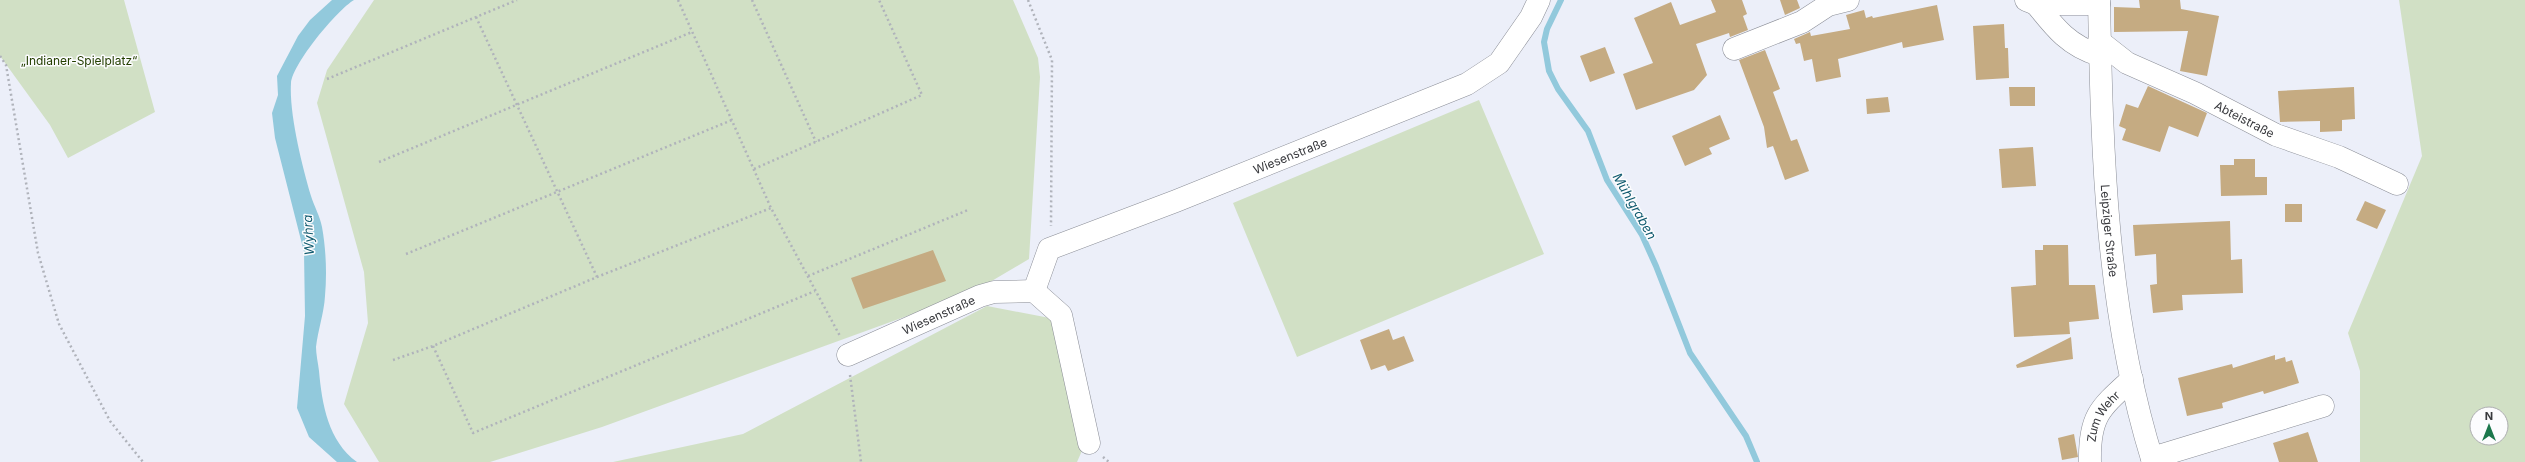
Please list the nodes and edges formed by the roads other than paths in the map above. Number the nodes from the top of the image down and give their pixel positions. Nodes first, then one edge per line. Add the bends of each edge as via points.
1 (1539, 0) edge
2 (1834, 2) edge
3 (2030, 2) edge
4 (2099, 2) edge
5 (2092, 48) junction
6 (1734, 49) dead end
7 (2397, 184) dead end
8 (1034, 291) junction
9 (848, 355) road end
10 (2132, 379) junction
11 (2323, 406) dead end
12 (1089, 442) dead end
13 (2153, 460) edge
14 (2090, 462) edge

1 - 8 street, Wiesenstraße via 1531,17 1499,63 1467,84 1049,249
2 - 6 street via 1802,22
3 - 4 street
3 - 5 street via 2052,25
4 - 5 street, Leipziger Straße
5 - 7 street, Abteistraße via 2214,103 2276,135 2339,157
5 - 10 street, Leipziger Straße via 2108,222 2120,319
8 - 9 street, Wiesenstraße via 994,292 980,296
8 - 12 street via 1061,315
10 - 13 street, Leipziger Straße
10 - 14 street, Zum Wehr via 2101,408 2094,422 2089,445
11 - 13 street, Leipziger Straße

